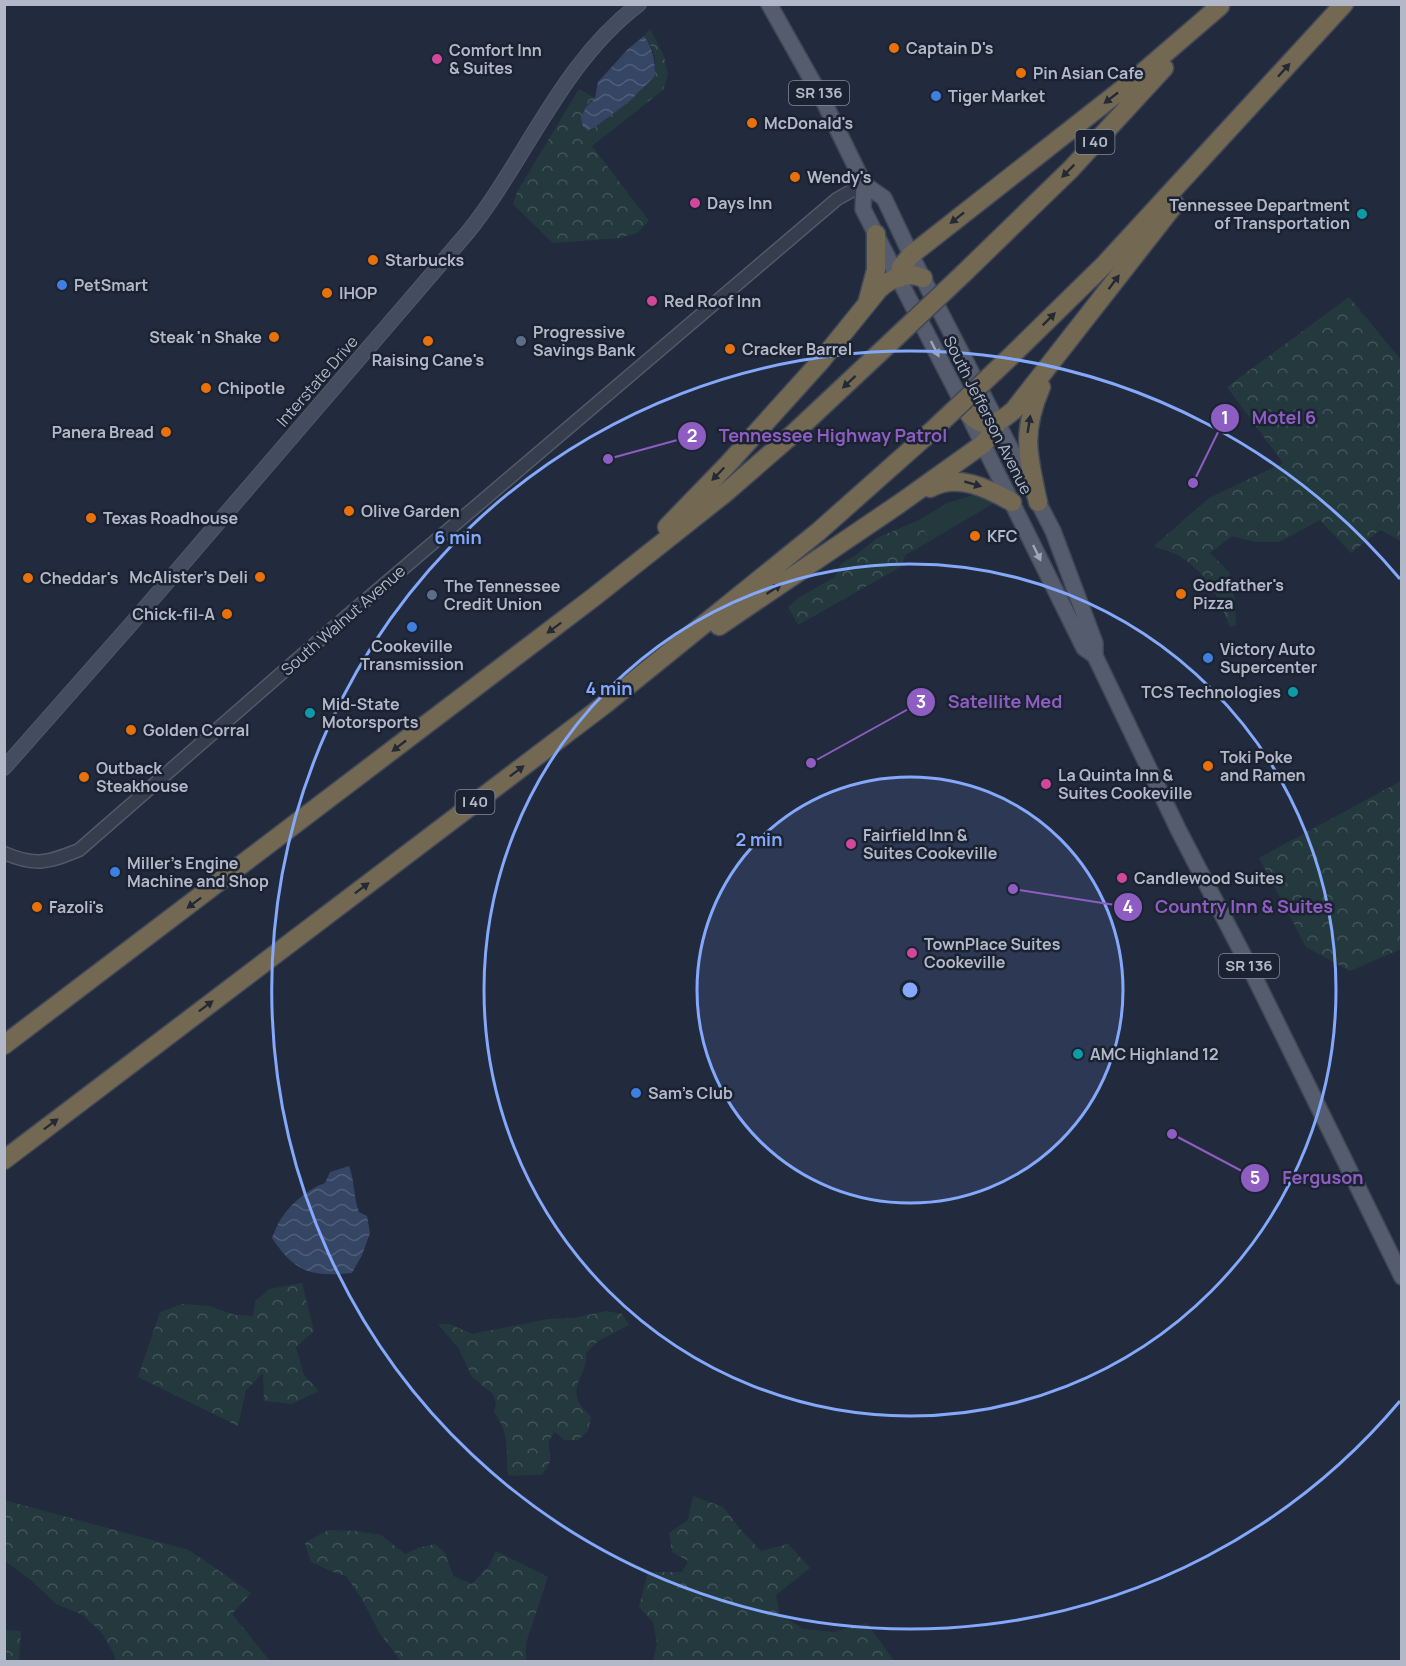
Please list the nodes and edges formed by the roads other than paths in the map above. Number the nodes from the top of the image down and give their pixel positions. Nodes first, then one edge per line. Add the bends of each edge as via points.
1 (639, 4) edge
2 (761, 4) edge
3 (1344, 4) edge
4 (1221, 5) edge
5 (772, 9) edge
6 (1264, 91) junction
7 (864, 184) junction
8 (876, 234) junction
9 (911, 255) junction
10 (899, 278) junction
11 (923, 278) junction
12 (866, 307) junction
13 (1063, 349) junction
14 (966, 410) junction
15 (996, 422) junction
16 (983, 444) junction
17 (1012, 502) junction
18 (1038, 502) junction
19 (899, 504) junction
20 (594, 597) junction
21 (1095, 656) junction
22 (604, 705) junction
23 (4, 768) edge
24 (4, 853) edge
25 (4, 1046) edge
26 (4, 1160) edge
27 (1401, 1276) edge

1 - 23 main road, Interstate Drive via 579,64 502,186 468,232
2 - 5 main road
6 -> 3 highway, I 40
4 -> 9 highway via 1134,80
4 -> 20 highway, I 40, bridge via 1071,170 891,342 750,472
5 - 7 main road, South Jefferson Avenue / SR 136
13 -> 6 highway
22 -> 6 highway, I 40, bridge via 818,532 934,429 1104,265
7 - 8 main road, South Jefferson Avenue / SR 136 via 863,209
7 - 9 main road, South Jefferson Avenue / SR 136 via 884,198
7 - 24 street, South Walnut Avenue via 837,199 79,849 41,862
8 - 10 main road, South Jefferson Avenue / SR 136
8 - 12 highway via 876,270
9 - 10 highway via 901,267
9 - 11 main road, South Jefferson Avenue / SR 136
10 - 11 highway via 909,274
10 - 12 highway via 883,286
10 -> 14 main road, South Jefferson Avenue / SR 136
11 - 15 main road, South Jefferson Avenue / SR 136
12 -> 20 highway via 728,465
13 - 15 highway via 1021,403
18 -> 13 highway via 1027,453 1028,431 1032,407
14 - 15 highway via 984,424
14 - 16 main road, South Jefferson Avenue / SR 136
15 - 16 highway
15 - 18 main road, South Jefferson Avenue / SR 136
16 - 17 main road, South Jefferson Avenue / SR 136
16 - 19 highway
19 -> 17 highway via 937,484 961,481 977,484
17 -> 21 main road, South Jefferson Avenue / SR 136 via 1084,648
18 - 21 main road, South Jefferson Avenue / SR 136 via 1095,643
22 -> 19 highway
20 -> 25 highway, I 40
21 - 27 main road, South Jefferson Avenue / SR 136
26 -> 22 highway, I 40

